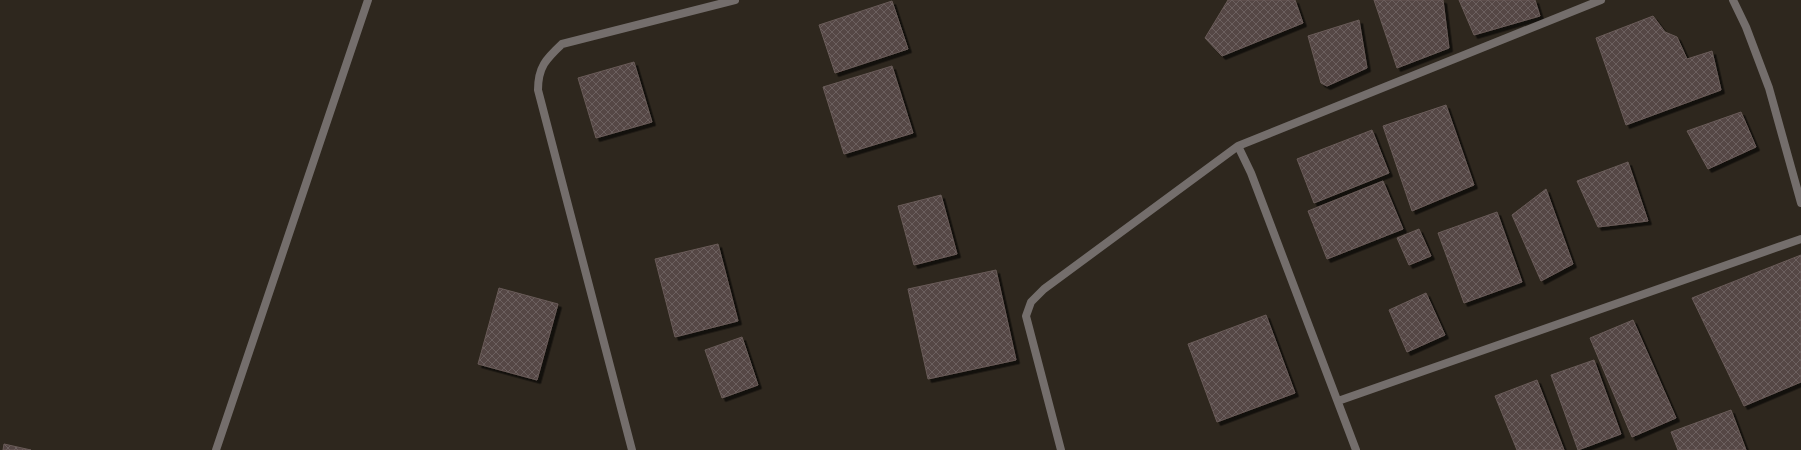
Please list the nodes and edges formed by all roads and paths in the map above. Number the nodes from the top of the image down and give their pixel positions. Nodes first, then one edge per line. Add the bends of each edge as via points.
1 (368, 0) edge
2 (734, 0) edge
3 (1601, 0) edge
4 (1734, 0) edge
5 (1238, 146) junction
6 (1801, 203) edge
7 (1801, 239) edge
8 (1338, 401) junction
9 (216, 450) edge
10 (632, 450) edge
11 (1061, 450) edge
12 (1356, 450) edge

1 - 9 street
2 - 10 street via 562,44 547,58 538,76 538,90
3 - 5 street
4 - 6 street via 1769,88
5 - 8 street via 1251,173
5 - 11 street via 1044,289 1031,302 1026,316
7 - 8 street
8 - 12 street

